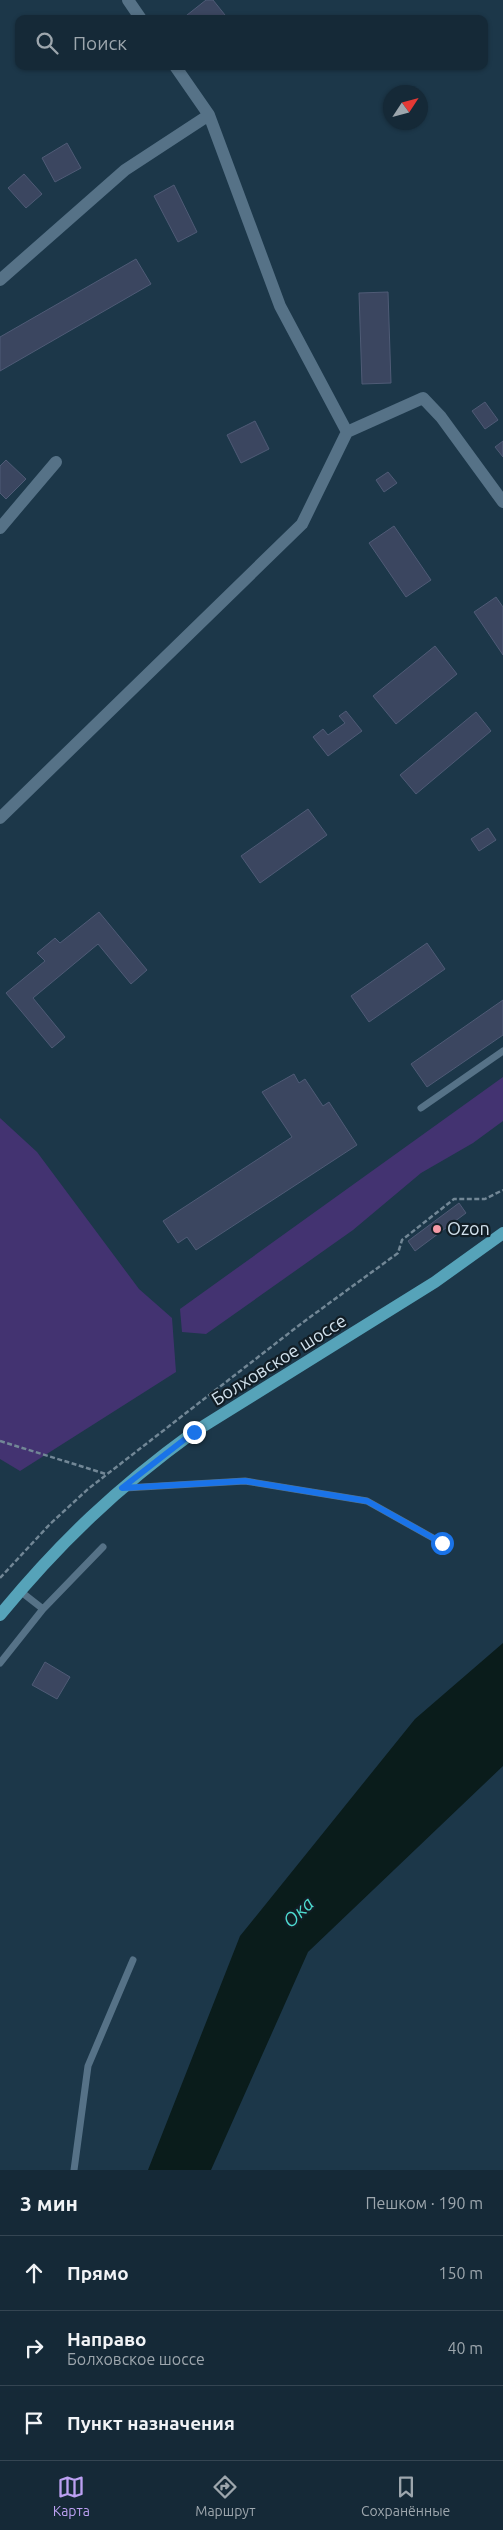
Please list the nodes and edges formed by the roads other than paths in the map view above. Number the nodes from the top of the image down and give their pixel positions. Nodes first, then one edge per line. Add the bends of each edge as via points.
1 (128, 0) edge
2 (138, 15) edge
3 (178, 70) edge
4 (209, 115) junction
5 (0, 280) edge
6 (347, 432) junction
7 (56, 462) dead end
8 (503, 502) edge
9 (0, 528) edge
10 (0, 818) edge
11 (503, 1050) edge
12 (421, 1108) dead end
13 (503, 1233) edge
14 (122, 1488) junction
15 (442, 1543) dead end
16 (102, 1547) dead end
17 (20, 1591) junction
18 (44, 1609) junction
19 (0, 1615) edge
20 (0, 1662) edge
21 (133, 1960) dead end
22 (74, 2170) edge

1 - 2 street
3 - 4 street
4 - 5 street via 125,170
4 - 6 street via 280,306
6 - 8 street via 423,398 441,417
6 - 10 street via 302,524
7 - 9 street
11 - 12 lane
13 - 14 main road, Болховское шоссе via 435,1282 194,1432
14 - 15 lane via 245,1481 367,1501
14 - 17 main road, Болховское шоссе via 68,1537
16 - 18 lane
17 - 18 lane
17 - 19 main road, Болховское шоссе
18 - 20 lane
21 - 22 lane via 88,2066

